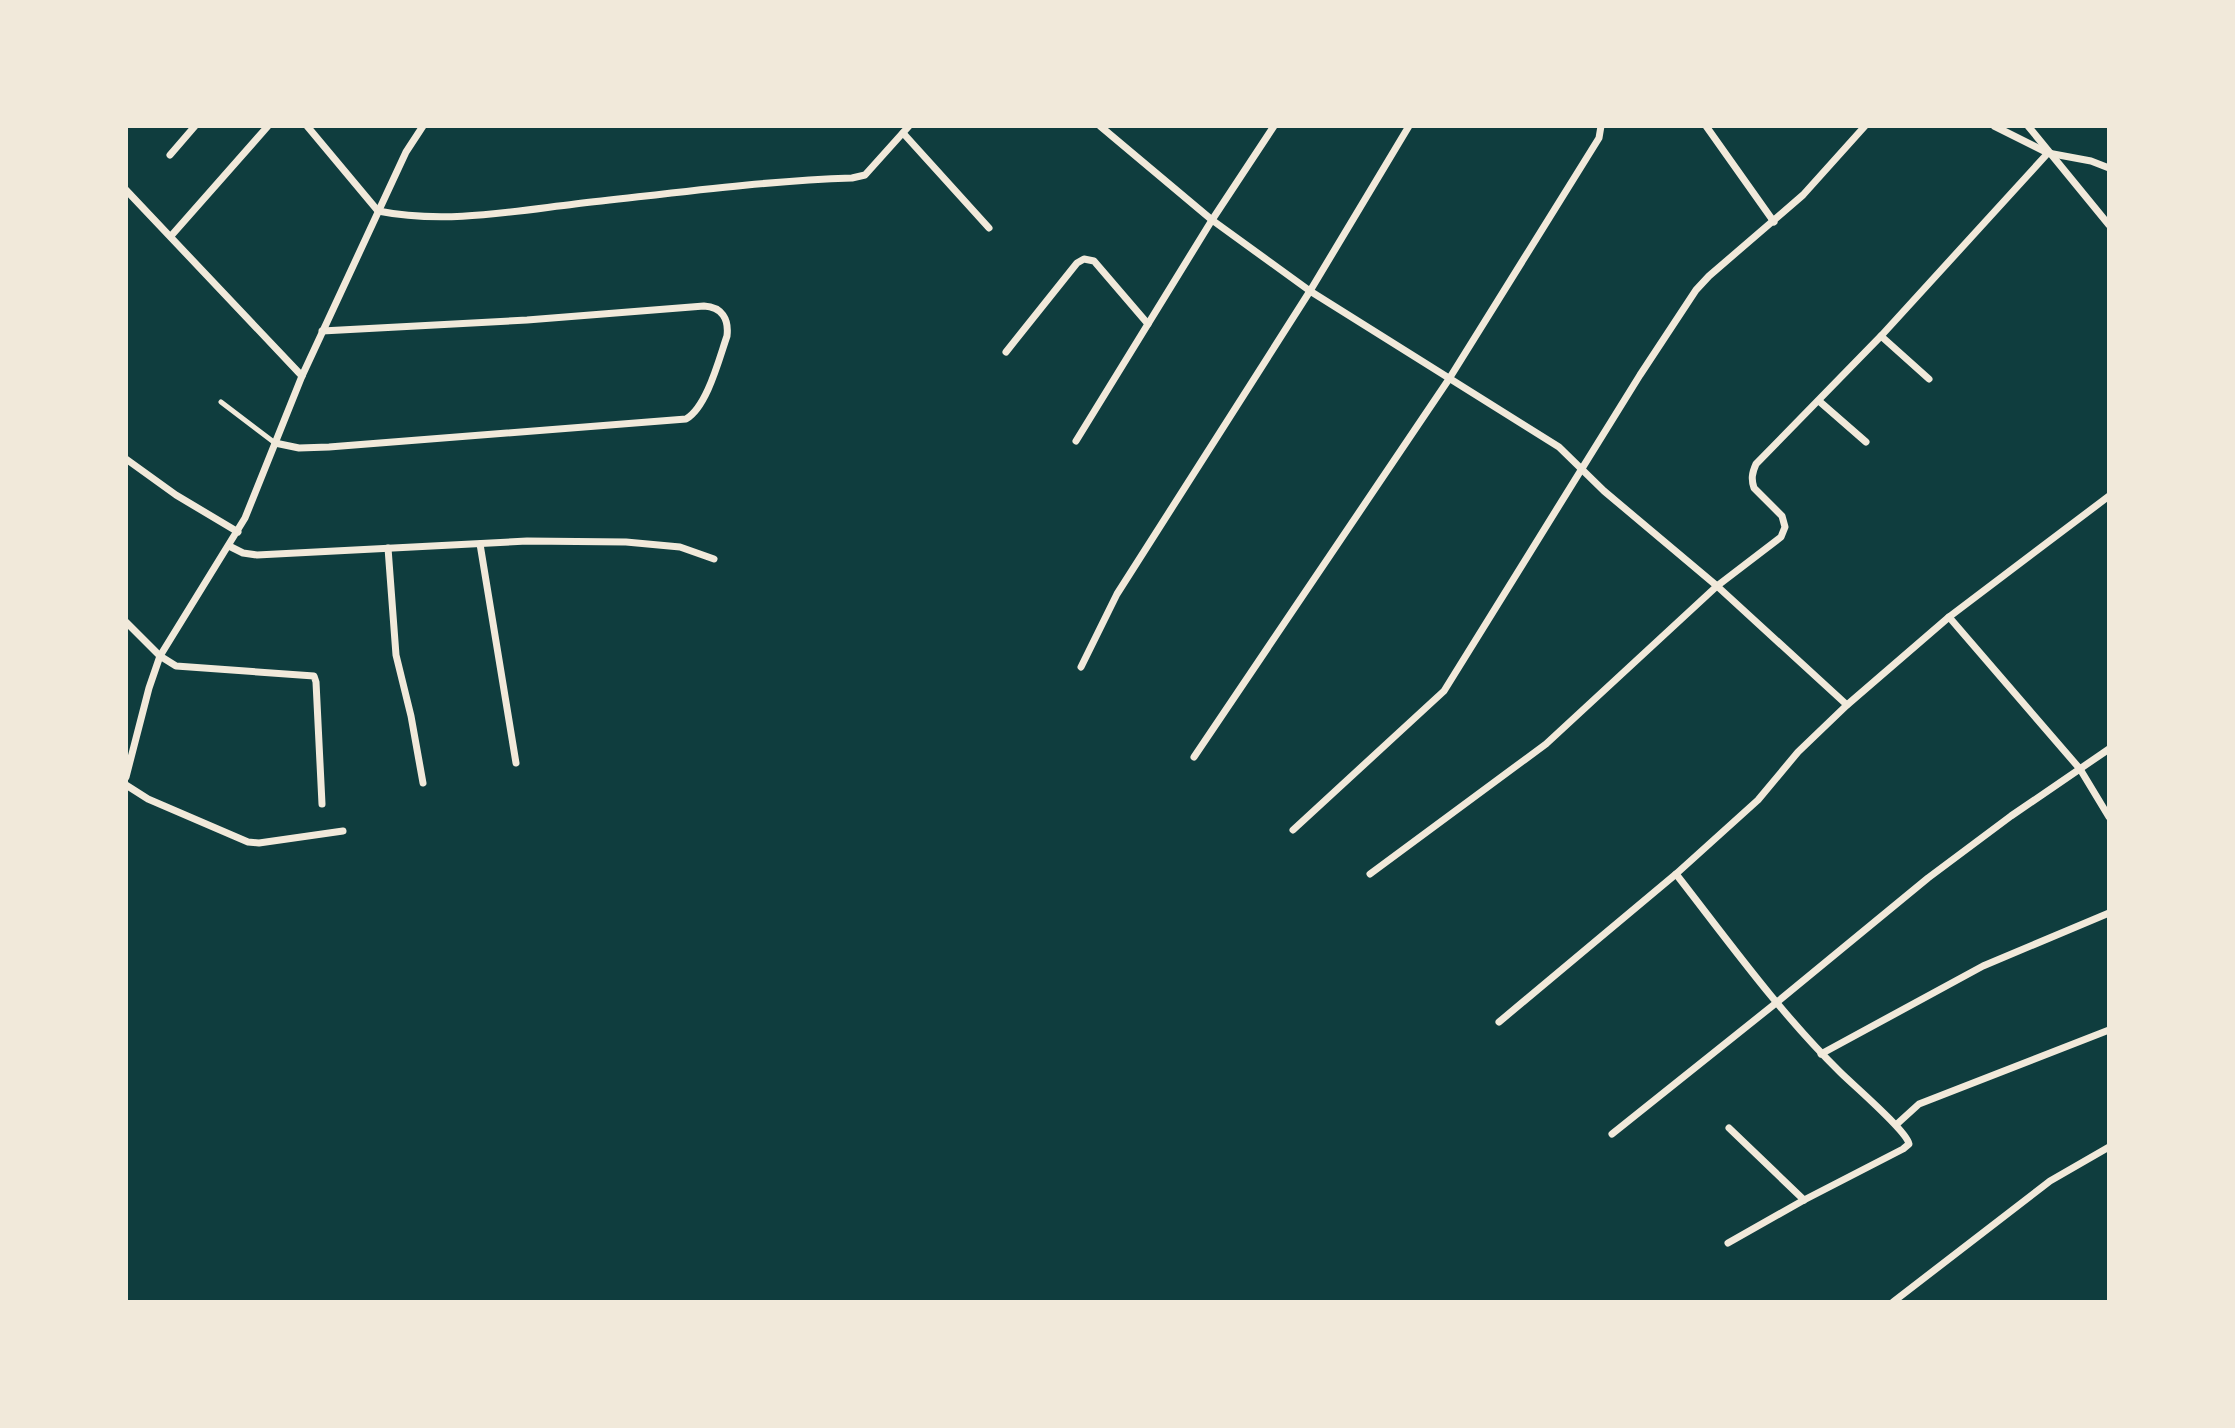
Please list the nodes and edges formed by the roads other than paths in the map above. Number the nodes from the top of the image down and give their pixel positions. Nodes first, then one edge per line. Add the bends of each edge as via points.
1 (195, 126) edge
2 (268, 126) edge
3 (307, 126) edge
4 (424, 126) edge
5 (1100, 126) edge
6 (1274, 126) edge
7 (1409, 126) edge
8 (1601, 126) edge
9 (1706, 126) edge
10 (1865, 126) edge
11 (1994, 126) edge
12 (2028, 126) edge
13 (906, 130) edge
14 (2048, 153) junction
15 (170, 155) dead end
16 (2109, 168) edge
17 (126, 190) edge
18 (378, 211) junction
19 (1212, 220) junction
20 (1774, 222) junction
21 (2109, 225) edge
22 (989, 228) dead end
23 (171, 236) junction
24 (1310, 291) junction
25 (1147, 324) junction
26 (322, 331) junction
27 (1881, 336) junction
28 (1006, 352) dead end
29 (302, 376) junction
30 (1449, 379) junction
31 (1929, 379) dead end
32 (1818, 401) junction
33 (221, 402) dead end
34 (1076, 441) dead end
35 (1866, 442) dead end
36 (275, 443) junction
37 (126, 459) edge
38 (1583, 468) junction
39 (2109, 496) edge
40 (238, 532) junction
41 (480, 544) junction
42 (229, 546) junction
43 (388, 548) junction
44 (714, 559) dead end
45 (1717, 586) junction
46 (1949, 618) junction
47 (126, 622) edge
48 (160, 656) junction
49 (1081, 667) dead end
50 (1847, 705) junction
51 (2109, 749) edge
52 (1194, 757) dead end
53 (516, 763) dead end
54 (2080, 769) junction
55 (126, 777) edge
56 (423, 783) dead end
57 (126, 785) edge
58 (322, 804) dead end
59 (2109, 817) edge
60 (1293, 830) dead end
61 (343, 831) dead end
62 (1370, 874) dead end
63 (1676, 874) junction
64 (2109, 913) edge
65 (1776, 1003) junction
66 (1499, 1022) dead end
67 (2109, 1030) edge
68 (1821, 1054) junction
69 (1897, 1124) junction
70 (1729, 1128) dead end
71 (1612, 1133) dead end
72 (2109, 1147) edge
73 (1804, 1200) junction
74 (1728, 1243) dead end
75 (1893, 1302) edge

1 - 15 street
2 - 23 street
3 - 18 street
4 - 18 street
5 - 19 street
6 - 19 street
7 - 24 street
8 - 30 street via 1599,138
9 - 20 street
10 - 20 street
11 - 14 street
12 - 14 street
13 - 18 street via 865,175 852,178 764,183 480,215 424,218
13 - 22 street
14 - 16 street
14 - 21 street
14 - 27 street
17 - 23 street
18 - 26 street
19 - 24 street
19 - 25 street
20 - 38 street via 1696,290
23 - 29 street
24 - 30 street
24 - 49 street via 1117,594
25 - 28 street via 1094,261 1084,259
25 - 34 street
26 - 29 street
26 - 36 street via 704,306 717,309 728,327 702,403 693,415 679,420 329,447
27 - 31 street
27 - 32 street
29 - 36 street
30 - 38 street via 1559,447
30 - 52 street
32 - 35 street
32 - 45 street via 1756,464 1751,477 1754,488 1782,516 1781,537
33 - 36 lane
36 - 40 street
37 - 40 street
38 - 45 street
38 - 60 street via 1444,691
39 - 46 street
40 - 42 street
41 - 43 street
41 - 44 street via 626,542 680,547
41 - 53 street
42 - 43 street via 257,555
42 - 48 street
43 - 56 street via 396,655
45 - 50 street
45 - 62 street via 1546,744
46 - 50 street
46 - 54 street
47 - 48 street
48 - 55 street
48 - 58 street via 187,668 313,676
50 - 63 street via 1798,752 1758,800
51 - 54 street
54 - 59 street
54 - 65 street via 1928,878
57 - 61 street via 248,842
63 - 65 street
63 - 66 street
64 - 68 street via 1983,966
65 - 68 street
65 - 71 street
67 - 69 street via 1919,1104
68 - 69 street
69 - 73 street via 1909,1144
70 - 73 street
72 - 75 street via 2050,1181
73 - 74 street

